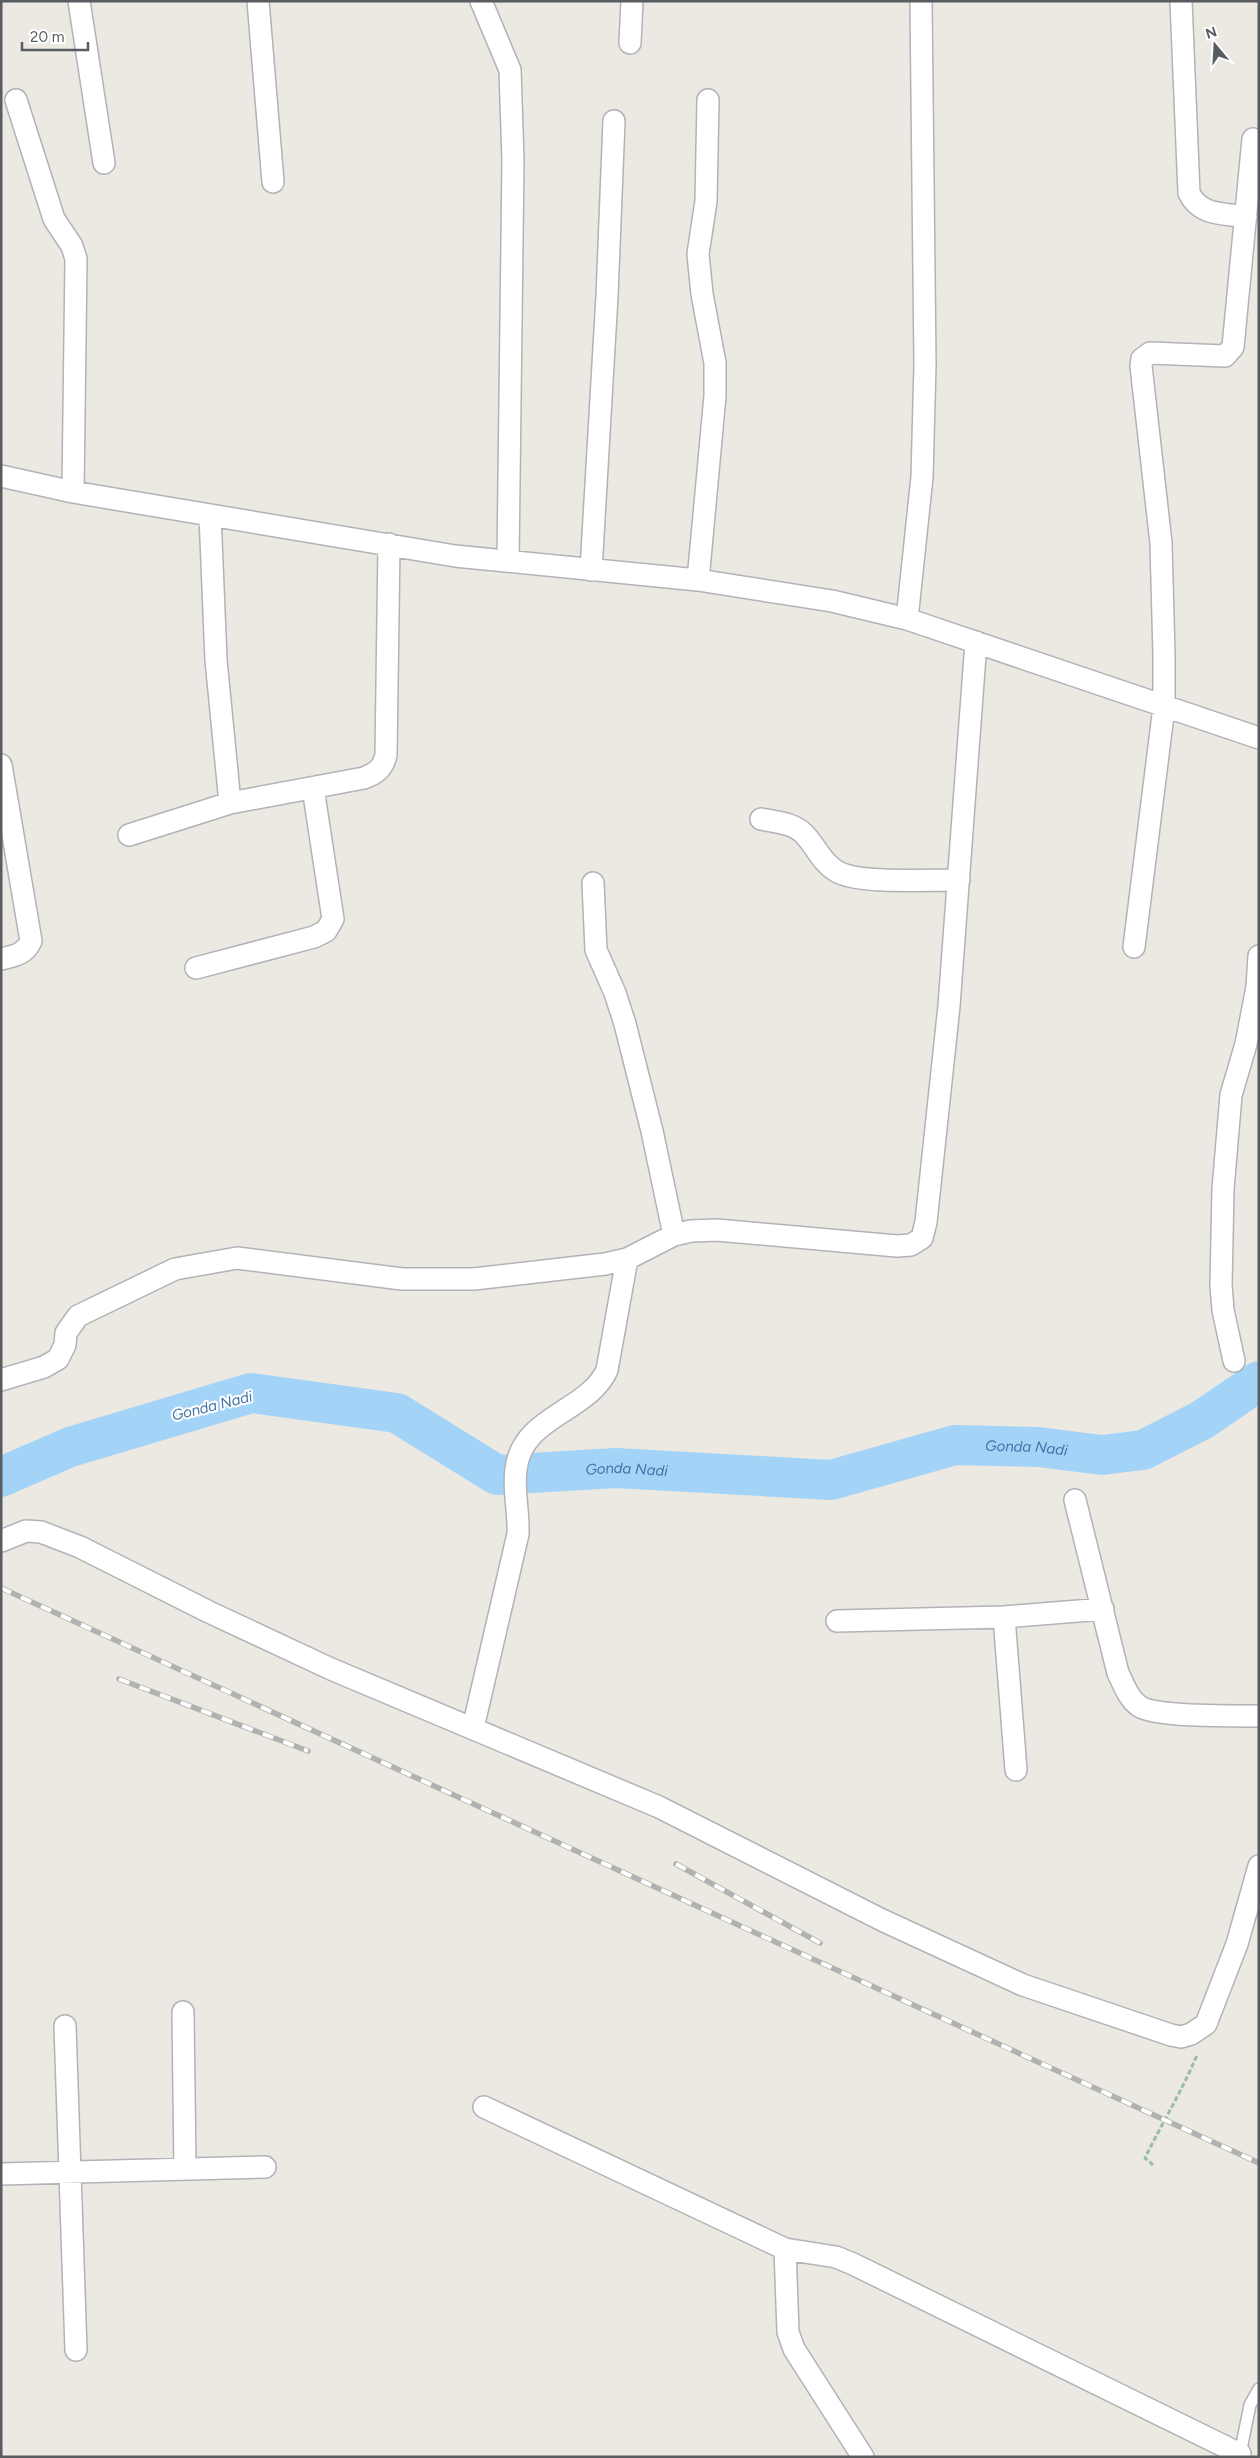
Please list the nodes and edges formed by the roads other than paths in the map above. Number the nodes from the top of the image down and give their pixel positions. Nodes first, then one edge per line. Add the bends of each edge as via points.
1 (79, 1) edge
2 (258, 1) edge
3 (481, 1) edge
4 (632, 1) edge
5 (921, 1) edge
6 (1181, 1) edge
7 (630, 43) dead end
8 (16, 100) dead end
9 (708, 100) dead end
10 (614, 121) dead end
11 (1253, 138) dead end
12 (104, 163) dead end
13 (273, 182) dead end
14 (1246, 216) junction
15 (1, 476) edge
16 (73, 492) junction
17 (210, 515) junction
18 (389, 544) junction
19 (508, 561) junction
20 (591, 570) junction
21 (698, 580) junction
22 (907, 618) junction
23 (976, 642) junction
24 (1164, 706) junction
25 (1259, 738) edge
26 (1, 765) edge
27 (313, 788) junction
28 (4, 795) edge
29 (230, 803) junction
30 (761, 819) dead end
31 (129, 835) dead end
32 (959, 880) junction
33 (593, 883) dead end
34 (1134, 947) dead end
35 (1259, 956) edge
36 (1, 958) edge
37 (196, 968) dead end
38 (674, 1235) junction
39 (626, 1259) junction
40 (1234, 1361) dead end
41 (1, 1380) edge
42 (1075, 1500) dead end
43 (1, 1542) edge
44 (1103, 1609) junction
45 (1004, 1617) junction
46 (837, 1621) dead end
47 (1259, 1716) edge
48 (473, 1728) junction
49 (1016, 1770) dead end
50 (1259, 1866) edge
51 (183, 2012) dead end
52 (65, 2026) dead end
53 (484, 2107) dead end
54 (265, 2167) dead end
55 (186, 2169) junction
56 (69, 2172) junction
57 (1, 2174) edge
58 (784, 2249) junction
59 (76, 2350) dead end
60 (1259, 2389) edge
61 (1240, 2455) edge
62 (863, 2457) edge

1 - 12 street
2 - 13 street
3 - 19 street via 510,70 513,160
4 - 7 street
5 - 22 street via 925,364 922,477
6 - 14 street via 1189,193 1201,209
8 - 16 street via 54,219 72,246 76,259
9 - 21 street via 706,201 698,254 715,363 715,396
10 - 20 street
11 - 14 street
14 - 24 street via 1236,328 1230,353 1225,356 1150,353 1142,359 1161,543
15 - 16 street
16 - 17 street
17 - 18 street
17 - 29 street via 216,660
18 - 19 street via 455,556
18 - 27 street via 384,765 375,774 364,778
19 - 20 street
20 - 21 street
21 - 22 street
22 - 23 street
23 - 24 street
23 - 32 street
24 - 25 street
24 - 34 street
26 - 28 street
27 - 29 street
27 - 37 street via 333,919 326,931
28 - 36 street via 31,941 27,950 20,954
29 - 31 street
30 - 32 street via 790,825 804,833 827,865 856,878
32 - 38 street via 947,1025 922,1238 911,1245 897,1246 717,1230
33 - 38 street via 596,950 625,1024
35 - 40 street via 1257,987 1246,1044 1231,1095 1223,1189 1222,1310
38 - 39 street
39 - 41 street via 474,1279 402,1279 237,1258 212,1261 175,1269 78,1316 66,1333 65,1345 58,1359 44,1367
39 - 48 street via 607,1370 602,1382 531,1434 516,1468 518,1534
42 - 44 street
43 - 48 street via 26,1531 49,1535 80,1547 331,1669
44 - 45 street
44 - 47 street via 1118,1673 1129,1698 1140,1707 1157,1712
45 - 46 street
45 - 49 street
48 - 50 street via 659,1807 882,1920 1023,1985 1171,2036 1181,2037 1200,2030 1206,2024 1237,1944
51 - 55 street
52 - 56 street
53 - 58 street
54 - 55 street
55 - 56 street
56 - 57 street
56 - 59 street
58 - 61 street via 836,2257 853,2264
58 - 62 street via 788,2332 794,2349
60 - 61 lane via 1250,2405

